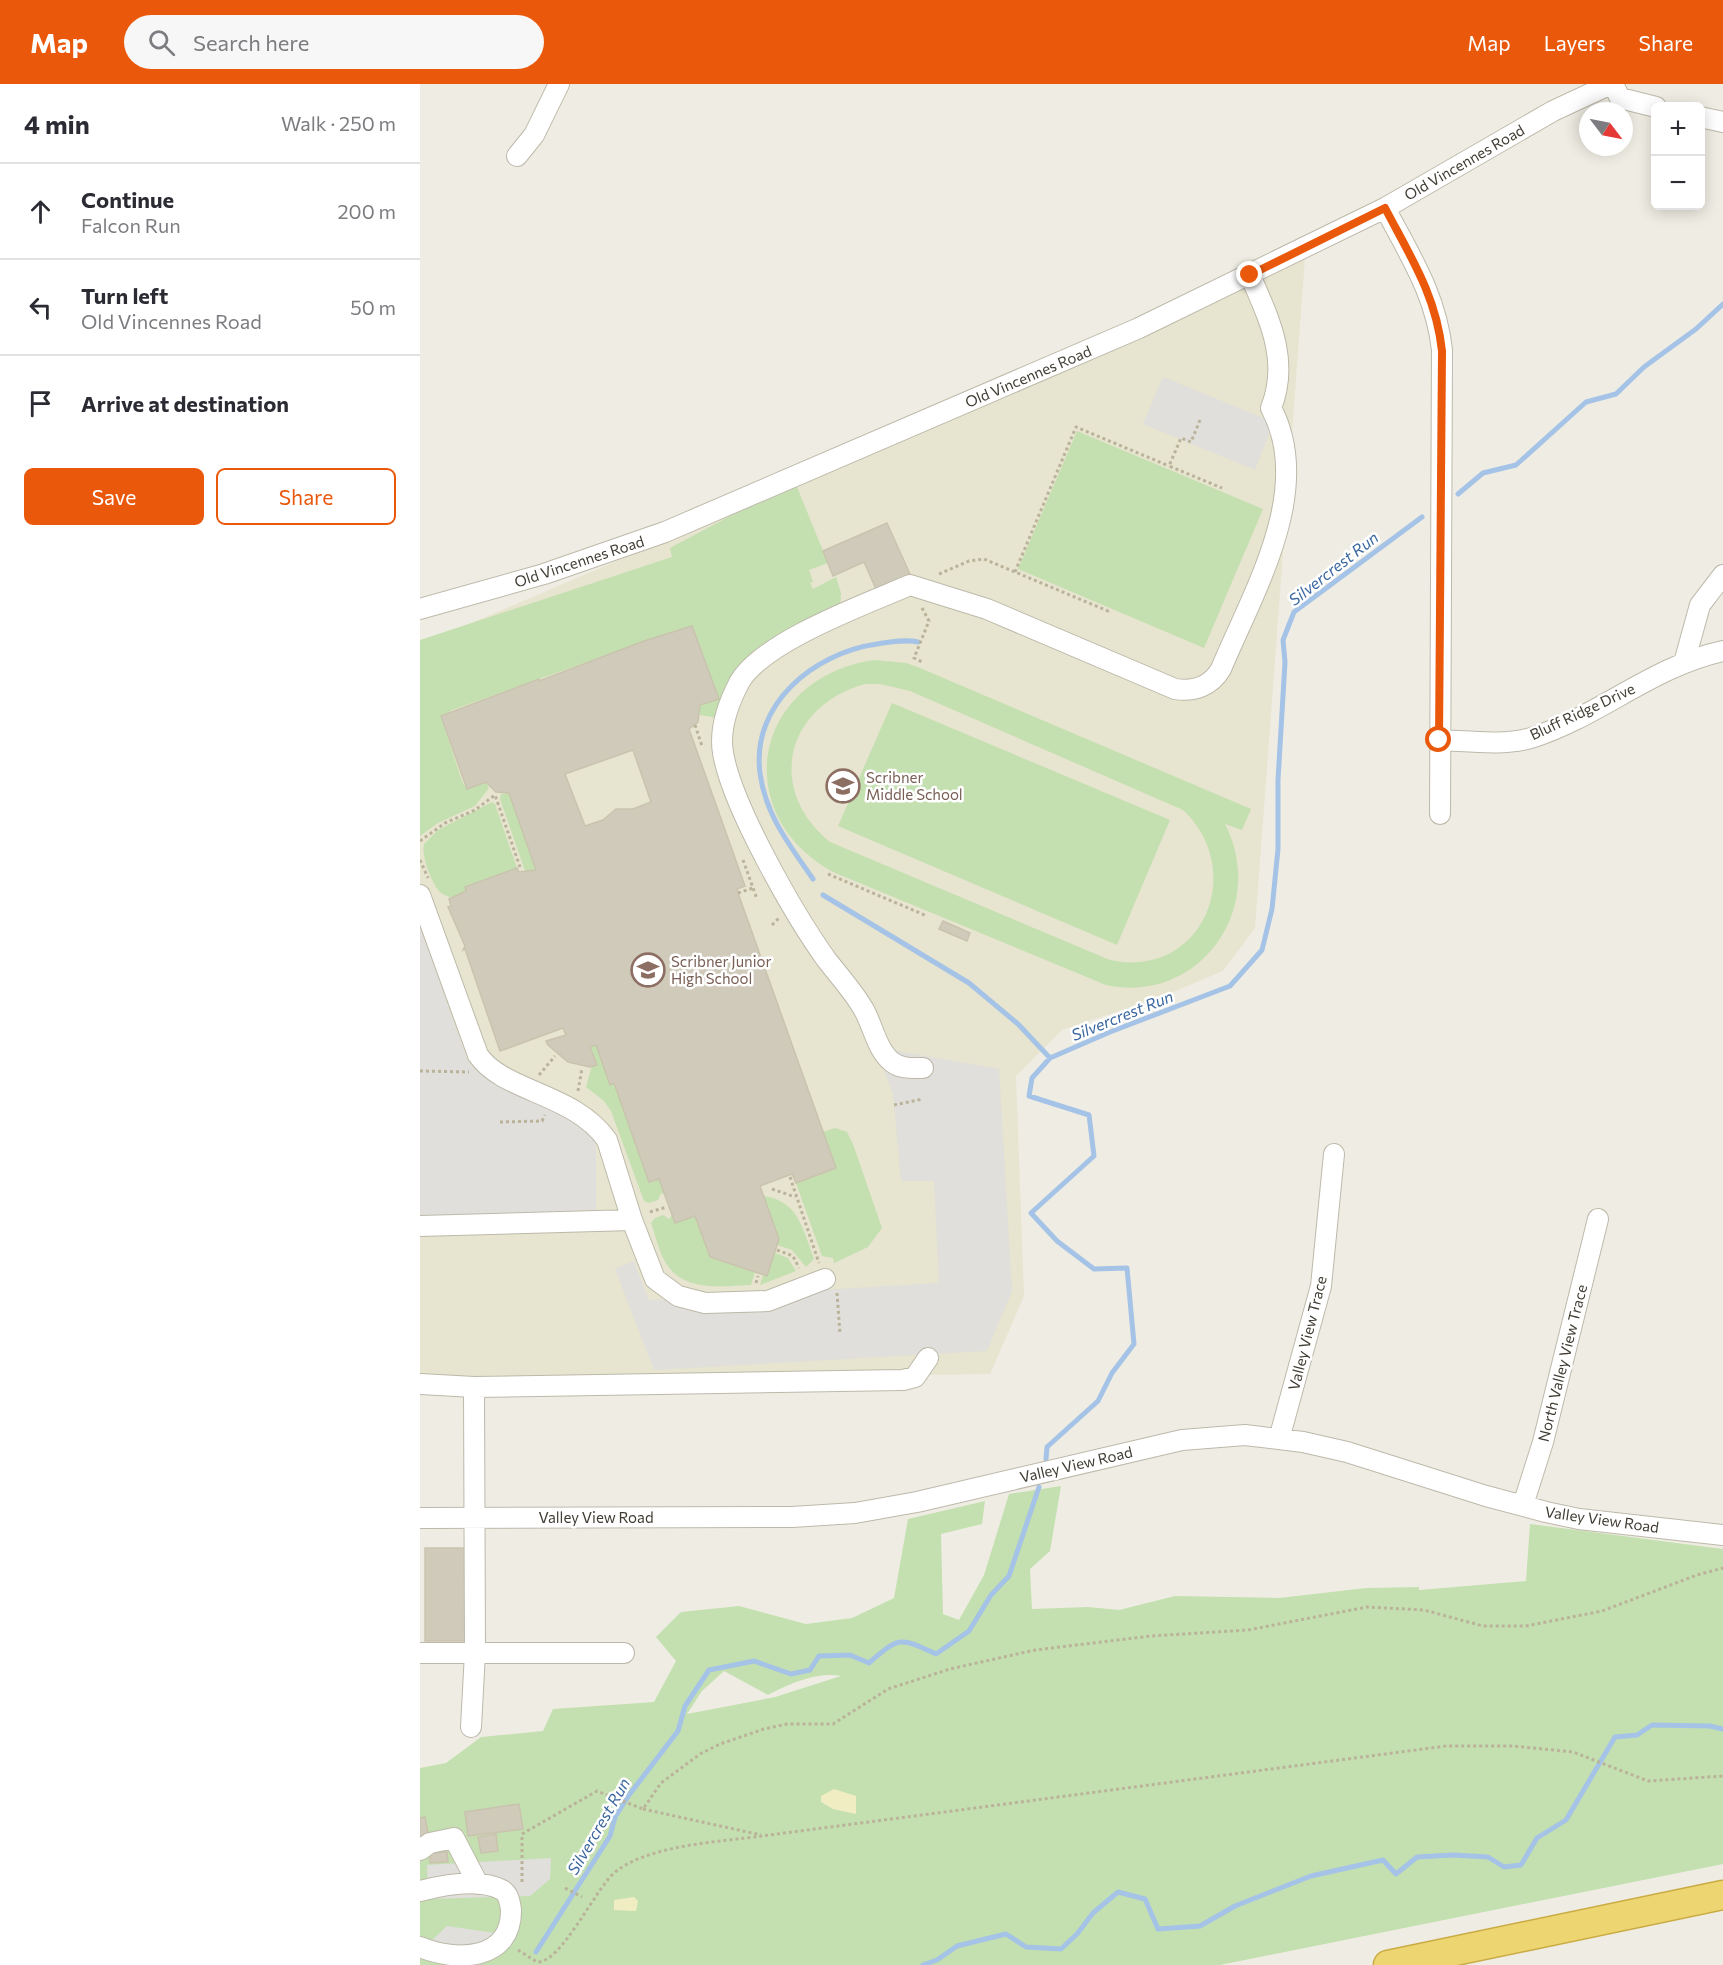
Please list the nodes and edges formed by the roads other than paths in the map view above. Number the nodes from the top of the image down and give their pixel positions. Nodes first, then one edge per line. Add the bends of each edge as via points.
1 (559, 84) edge
2 (1612, 84) edge
3 (1651, 105) edge
4 (1705, 118) edge
5 (1723, 122) edge
6 (517, 156) dead end
7 (1385, 208) junction
8 (1250, 275) junction
9 (1723, 575) edge
10 (420, 609) edge
11 (1723, 651) edge
12 (1684, 663) junction
13 (1439, 740) junction
14 (1440, 814) dead end
15 (420, 895) edge
16 (923, 1068) dead end
17 (1334, 1154) dead end
18 (639, 1217) junction
19 (1598, 1219) dead end
20 (420, 1226) edge
21 (827, 1278) road end
22 (928, 1358) dead end
23 (420, 1384) edge
24 (474, 1387) junction
25 (1279, 1439) junction
26 (1523, 1505) junction
27 (420, 1518) edge
28 (476, 1518) junction
29 (1723, 1535) edge
30 (420, 1653) edge
31 (475, 1653) junction
32 (624, 1653) dead end
33 (471, 1727) dead end
34 (420, 1850) edge
35 (478, 1884) junction
36 (420, 1891) edge
37 (1723, 1895) edge
38 (420, 1947) edge
39 (1388, 1965) edge

1 - 6 street via 534,135
2 - 3 street via 1620,98
2 - 7 street, Old Vincennes Road via 1553,111
4 - 5 street
7 - 8 street, Old Vincennes Road
7 - 13 street via 1428,289 1440,330
8 - 10 street, Old Vincennes Road via 1139,328 665,532
8 - 16 street via 1276,338 1280,377 1271,408 1284,441 1285,495 1279,530 1221,669 1204,686 1188,691 1168,686 987,609 912,585 790,640 760,658 740,680 729,702 722,742 726,768 751,828 808,932 864,1010 885,1055 899,1066
9 - 12 street via 1700,605
11 - 12 street, Bluff Ridge Drive
12 - 13 street, Bluff Ridge Drive via 1530,738 1491,742
13 - 14 street
15 - 18 street via 483,1063 492,1071 560,1102 599,1129
17 - 25 street, Valley View Trace via 1321,1286
18 - 20 street
18 - 21 street via 655,1279 678,1296 705,1303 768,1301
19 - 26 street, North Valley View Trace via 1543,1442
22 - 24 street via 915,1377 903,1380
23 - 24 street
24 - 28 street
25 - 26 street, Valley View Road via 1347,1452
25 - 28 street, Valley View Road via 1223,1436 1182,1440 855,1513
26 - 29 street, Valley View Road via 1579,1519
27 - 28 street, Valley View Road
28 - 31 street
30 - 31 street
31 - 32 street
31 - 33 street
34 - 35 street via 430,1843 454,1838
35 - 36 street
35 - 38 street via 507,1895 511,1923 502,1939 475,1956
37 - 39 highway

